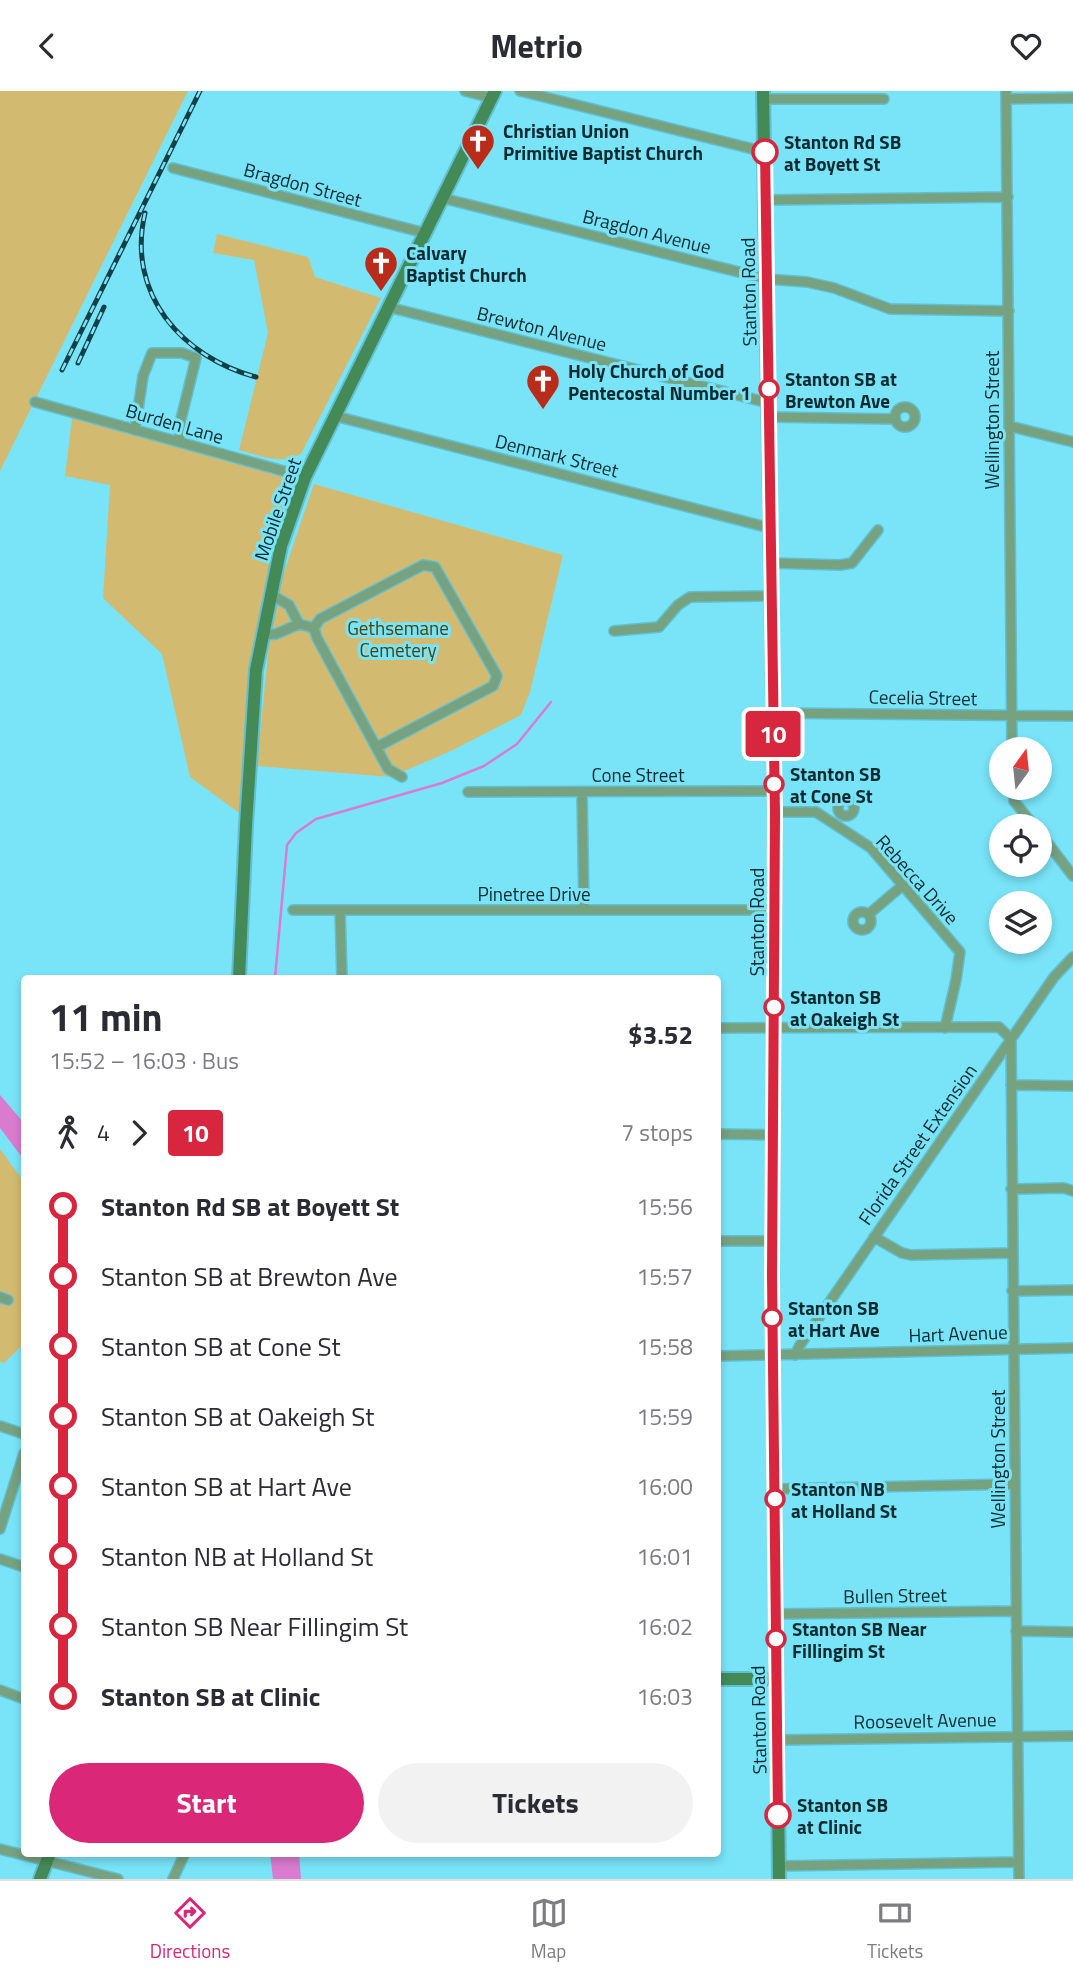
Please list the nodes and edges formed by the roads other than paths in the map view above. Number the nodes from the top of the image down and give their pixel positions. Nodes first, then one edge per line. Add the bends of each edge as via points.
1 (465, 91) edge
2 (520, 91) edge
3 (493, 94) edge
4 (763, 95) edge
5 (1006, 95) edge
6 (884, 99) dead end
7 (1073, 99) edge
8 (765, 152) junction
9 (173, 168) dead end
10 (1008, 197) junction
11 (442, 198) junction
12 (766, 200) junction
13 (425, 233) junction
14 (767, 279) junction
15 (388, 307) junction
16 (1009, 311) junction
17 (35, 402) dead end
18 (769, 403) junction
19 (335, 416) junction
20 (769, 417) junction
21 (895, 419) dead end
22 (1009, 426) junction
23 (135, 430) junction
24 (179, 442) junction
25 (1073, 442) edge
26 (305, 477) junction
27 (771, 528) junction
28 (878, 530) dead end
29 (771, 563) junction
30 (270, 594) junction
31 (771, 596) junction
32 (299, 624) junction
33 (314, 628) junction
34 (614, 631) dead end
35 (262, 635) junction
36 (773, 713) junction
37 (1010, 716) junction
38 (1073, 716) edge
39 (1011, 737) edge
40 (377, 747) junction
41 (402, 777) dead end
42 (775, 791) junction
43 (468, 792) dead end
44 (582, 792) junction
45 (1014, 800) edge
46 (839, 810) dead end
47 (816, 812) junction
48 (775, 813) junction
49 (1024, 814) edge
50 (1052, 849) edge
51 (1073, 876) edge
52 (903, 885) junction
53 (293, 910) dead end
54 (584, 910) junction
55 (775, 910) junction
56 (340, 911) junction
57 (869, 914) dead end
58 (1073, 957) edge
59 (239, 975) edge
60 (342, 975) edge
61 (721, 1028) edge
62 (774, 1028) junction
63 (945, 1028) junction
64 (1011, 1039) junction
65 (1011, 1085) junction
66 (1073, 1086) edge
67 (721, 1134) edge
68 (773, 1135) junction
69 (1011, 1189) junction
70 (1073, 1191) edge
71 (874, 1237) junction
72 (721, 1241) edge
73 (772, 1241) junction
74 (1012, 1253) junction
75 (1073, 1290) edge
76 (1012, 1291) junction
77 (1073, 1348) edge
78 (1014, 1349) junction
79 (773, 1355) junction
80 (795, 1355) junction
81 (721, 1356) edge
82 (0, 1426) edge
83 (21, 1433) edge
84 (21, 1462) edge
85 (1015, 1484) junction
86 (775, 1489) junction
87 (0, 1529) edge
88 (0, 1559) edge
89 (21, 1566) edge
90 (1016, 1611) junction
91 (776, 1614) junction
92 (1016, 1631) junction
93 (1073, 1632) edge
94 (721, 1679) edge
95 (776, 1679) junction
96 (0, 1690) edge
97 (21, 1698) edge
98 (1018, 1736) junction
99 (1073, 1737) edge
100 (777, 1740) junction
101 (0, 1849) edge
102 (21, 1852) edge
103 (48, 1857) edge
104 (183, 1857) edge
105 (1019, 1862) junction
106 (779, 1872) edge
107 (40, 1879) edge
108 (118, 1879) edge
109 (173, 1879) edge
110 (1019, 1879) edge

1 - 3 street
2 - 8 street
3 - 11 street, Mobile Street
4 - 6 street
4 - 8 street, Stanton Road
5 - 7 street
5 - 10 street, Wellington Street
8 - 12 street, Stanton Road
9 - 13 street, Bragdon Street
10 - 12 street
10 - 16 street, Wellington Street
11 - 13 street, Mobile Street
11 - 14 street, Bragdon Avenue
12 - 14 street, Stanton Road
13 - 15 street, Mobile Street
14 - 16 street, Bragdon Avenue via 834,288 890,309
14 - 18 street, Stanton Road
15 - 18 street, Brewton Avenue
15 - 19 street, Mobile Street
16 - 22 street, Wellington Street
17 - 23 street, Burden Lane
18 - 20 street, Stanton Road
19 - 26 street, Mobile Street
19 - 27 street, Denmark Street
20 - 21 street
20 - 27 street, Stanton Road
22 - 25 street
22 - 37 street, Wellington Street
23 - 24 street, Burden Lane
23 - 24 street via 143,376 152,353 182,352 196,358
24 - 26 street, Burden Lane
26 - 30 street, Mobile Street
27 - 29 street, Stanton Road
28 - 29 street via 852,562
29 - 31 street, Stanton Road
30 - 32 street via 289,605
30 - 35 street, Mobile Street
31 - 34 street via 690,597 659,627
31 - 36 street, Stanton Road
32 - 33 street
32 - 35 street
33 - 40 street
33 - 40 street via 320,619 423,565 435,567 497,676 494,686
35 - 59 street, Mobile Street via 253,710
36 - 37 street, Cecelia Street
36 - 42 street, Stanton Road
37 - 38 street, Cecelia Street
37 - 39 street, Wellington Street
40 - 41 street via 388,769
42 - 44 street, Cone Street
42 - 48 street, Stanton Road
43 - 44 street, Cone Street
44 - 54 street
45 - 49 street
46 - 47 street
47 - 48 street
47 - 52 street, Rebecca Drive via 871,848
48 - 55 street, Stanton Road
50 - 51 street
52 - 57 street
52 - 63 street, Rebecca Drive via 960,952
53 - 56 street, Pinetree Drive
54 - 55 street, Pinetree Drive
54 - 56 street, Pinetree Drive
55 - 62 street, Stanton Road
56 - 60 street
58 - 64 street, Florida Street Extension
61 - 62 street
62 - 63 street
62 - 68 street, Stanton Road
63 - 64 street via 999,1027
64 - 65 street, Wellington Street
64 - 71 street, Florida Street Extension
65 - 66 street
65 - 69 street, Wellington Street
67 - 68 street
68 - 73 street, Stanton Road
69 - 70 street
69 - 74 street, Wellington Street
71 - 74 street via 911,1255
71 - 80 street, Florida Street Extension
72 - 73 street
73 - 79 street, Stanton Road
74 - 76 street, Wellington Street
75 - 76 street
76 - 78 street, Wellington Street
77 - 78 street, Hart Avenue
78 - 80 street, Hart Avenue
78 - 85 street, Wellington Street
79 - 80 street, Hart Avenue
79 - 81 street, Hart Avenue
79 - 86 street, Stanton Road
82 - 83 street
84 - 87 street
85 - 86 street
85 - 90 street, Wellington Street
86 - 91 street, Stanton Road
88 - 89 street
90 - 91 street, Bullen Street
90 - 92 street, Wellington Street
91 - 95 street, Stanton Road
92 - 93 street
92 - 98 street, Wellington Street
94 - 95 street
95 - 100 street, Stanton Road
96 - 97 street
98 - 99 street, Roosevelt Avenue
98 - 100 street, Roosevelt Avenue
98 - 105 street, Wellington Street
100 - 106 street, Stanton Road
101 - 102 street
103 - 107 street
103 - 108 street
104 - 109 street
105 - 106 street
105 - 110 street, Wellington Street

